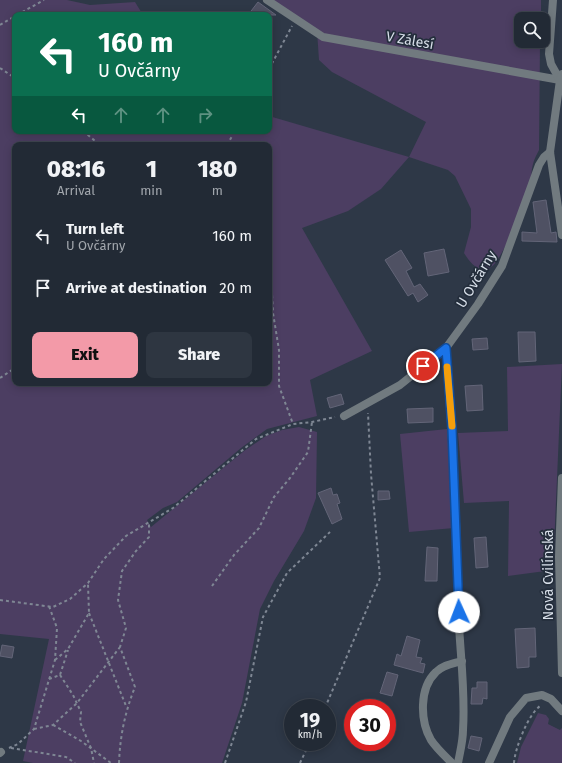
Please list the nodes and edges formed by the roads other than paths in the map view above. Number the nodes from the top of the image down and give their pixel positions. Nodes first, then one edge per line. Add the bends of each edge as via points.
1 (267, 0) edge
2 (553, 0) edge
3 (561, 77) edge
4 (550, 152) junction
5 (562, 235) edge
6 (446, 348) junction
7 (344, 416) road end
8 (562, 478) edge
9 (462, 662) junction
10 (562, 673) edge
11 (562, 711) edge
12 (452, 763) edge
13 (458, 763) edge
14 (489, 763) edge

1 - 3 street, V Zálesí via 322,37
2 - 3 street via 549,54 551,64
3 - 4 street, U Ovčárny
4 - 5 street
4 - 6 street, U Ovčárny via 539,165 502,266
6 - 7 street, U Ovčárny via 400,385
6 - 9 street via 453,437
8 - 10 street, Nová Cvilínská
9 - 12 street via 437,671 431,678 423,702 424,718 431,738
9 - 13 street via 463,731
11 - 14 street via 551,698 542,695 526,698 510,717

